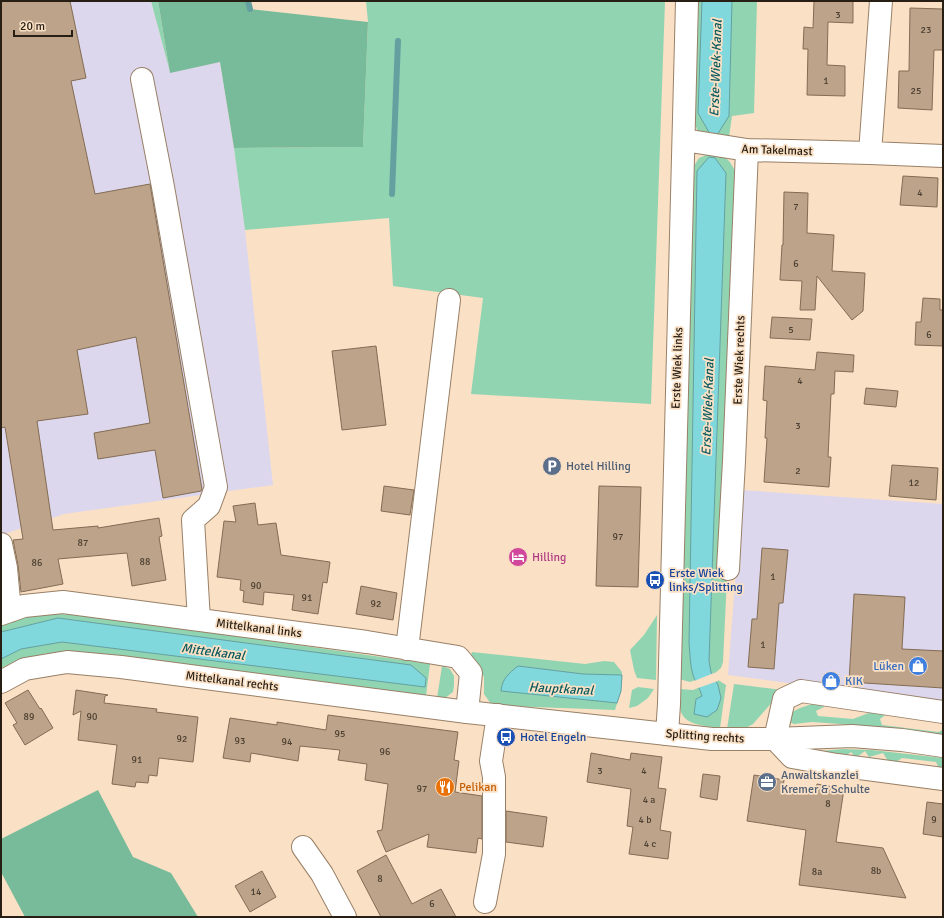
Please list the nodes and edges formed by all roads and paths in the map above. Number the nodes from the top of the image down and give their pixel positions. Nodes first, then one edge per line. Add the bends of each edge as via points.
1 (687, 1) edge
2 (880, 1) edge
3 (142, 79) dead end
4 (684, 140) junction
5 (747, 150) junction
6 (870, 153) junction
7 (943, 156) edge
8 (449, 300) dead end
9 (1, 544) edge
10 (728, 569) dead end
11 (5, 612) edge
12 (199, 620) junction
13 (407, 649) junction
14 (1, 682) edge
15 (467, 712) junction
16 (943, 712) edge
17 (498, 715) junction
18 (667, 734) junction
19 (775, 739) junction
20 (943, 746) edge
21 (943, 780) edge
22 (303, 847) dead end
23 (485, 902) dead end
24 (345, 917) edge

1 - 4 street, Erste Wiek links
2 - 6 street
3 - 12 street via 216,487 209,506 193,520
4 - 5 street, Am Takelmast
4 - 18 street, Erste Wiek links
5 - 6 street, Am Takelmast
5 - 10 street, Erste Wiek rechts
6 - 7 street, Am Takelmast
8 - 13 street
9 - 11 street via 6,568
11 - 12 street, Mittelkanal links via 24,606 63,602
12 - 13 street, Mittelkanal links
13 - 15 street, Mittelkanal links via 458,657 470,673
14 - 15 street, Mittelkanal rechts via 24,669 67,662
15 - 17 street, Splitting rechts
16 - 19 street via 801,691 784,699
17 - 18 street, Splitting rechts
17 - 23 street via 491,761 494,777 494,854
18 - 19 street, Splitting rechts via 712,739
19 - 20 street, Splitting rechts via 852,736
19 - 21 street via 792,757
22 - 24 street via 322,874

